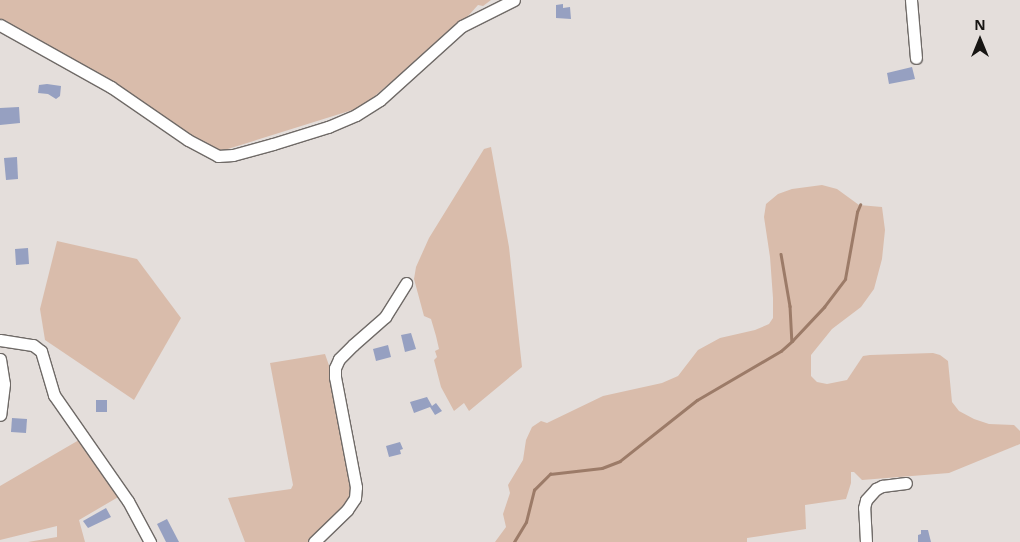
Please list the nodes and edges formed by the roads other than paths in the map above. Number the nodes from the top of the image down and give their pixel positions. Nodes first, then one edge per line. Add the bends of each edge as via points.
1 (514, 0) edge
2 (911, 0) edge
3 (0, 25) edge
4 (916, 58) dead end
5 (406, 283) dead end
6 (0, 340) edge
7 (0, 359) edge
8 (0, 415) edge
9 (906, 483) dead end
10 (150, 542) edge
11 (314, 542) edge
12 (866, 542) edge

1 - 3 street via 462,26 380,100 356,115 273,144 218,156 188,140 111,87
2 - 4 street
5 - 11 street via 385,317 352,345 335,368 356,487 355,498
6 - 10 street via 33,345 41,351 54,395 128,500
7 - 8 street via 4,384
9 - 12 street via 882,486 866,500

